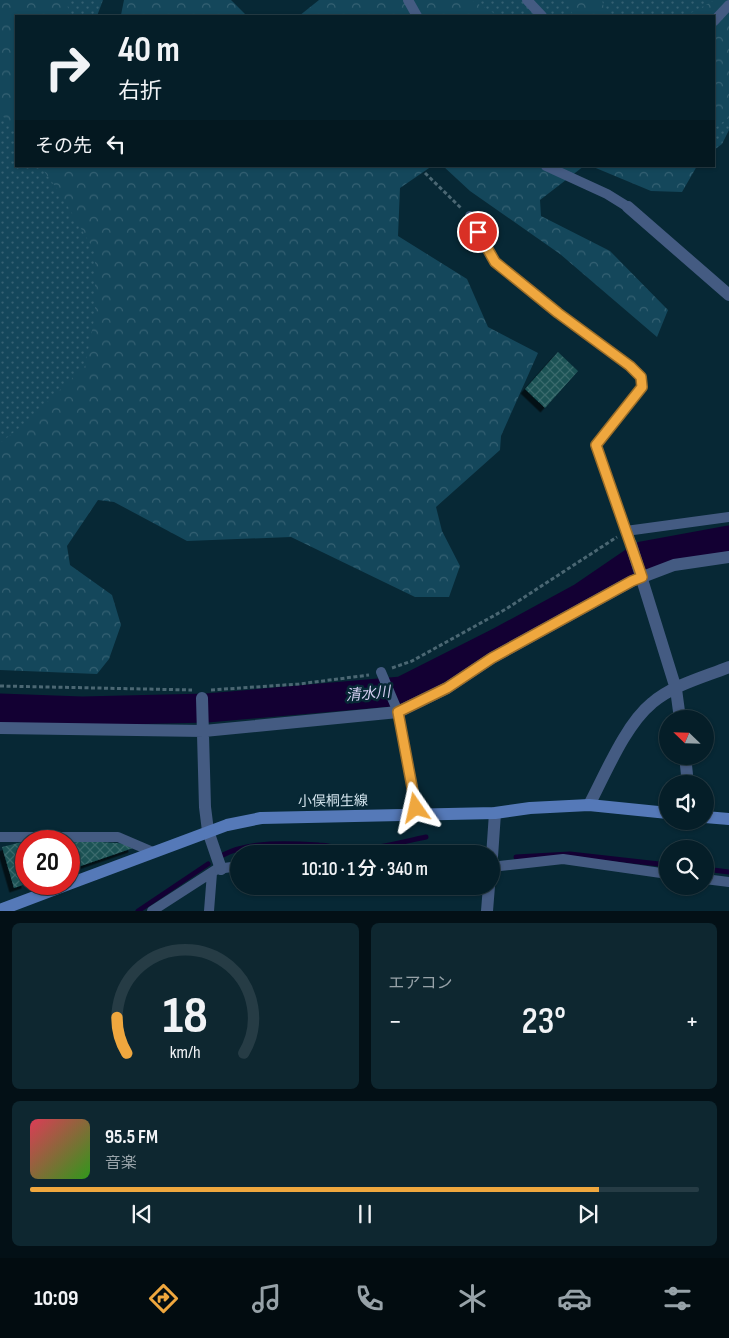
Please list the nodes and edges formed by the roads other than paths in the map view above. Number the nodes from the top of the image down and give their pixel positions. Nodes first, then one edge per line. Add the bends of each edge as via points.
1 (408, 0) edge
2 (527, 0) edge
3 (729, 5) edge
4 (416, 15) edge
5 (541, 15) edge
6 (715, 20) edge
7 (548, 167) edge
8 (628, 207) joint
9 (470, 216) road end
10 (729, 294) edge
11 (729, 517) edge
12 (626, 531) junction
13 (631, 544) joint
14 (729, 557) edge
15 (641, 575) junction
16 (729, 667) edge
17 (382, 676) road end
18 (676, 689) junction
19 (201, 694) road end
20 (396, 708) junction
21 (679, 710) edge
22 (204, 727) junction
23 (0, 728) edge
24 (589, 805) junction
25 (659, 812) edge
26 (495, 814) junction
27 (418, 815) junction
28 (714, 817) edge
29 (729, 819) edge
30 (208, 831) junction
31 (0, 837) edge
32 (493, 845) edge
33 (153, 852) junction
34 (500, 866) edge
35 (230, 868) edge
36 (216, 871) junction
37 (659, 873) edge
38 (80, 880) edge
39 (714, 880) edge
40 (729, 882) edge
41 (40, 895) edge
42 (489, 895) edge
43 (0, 910) edge
44 (152, 910) edge
45 (209, 910) edge
46 (487, 910) edge

1 - 4 lane
2 - 5 lane
3 - 6 lane
7 - 8 lane
8 - 10 street
9 - 12 lane via 495,262 641,377 642,387 596,445
11 - 12 lane
12 - 13 lane
13 - 15 street
14 - 15 street via 674,565
15 - 18 street
15 - 20 street via 492,658 447,688
16 - 18 street
17 - 20 lane
18 - 21 street
18 - 24 street via 651,704 639,718
19 - 22 street
20 - 22 street
20 - 27 lane
22 - 23 street
22 - 30 street
24 - 25 main road, 小俣桐生線
24 - 26 main road, 小俣桐生線 via 530,808
26 - 27 main road, 小俣桐生線
26 - 32 street
27 - 30 main road, 小俣桐生線 via 261,818
28 - 29 main road
30 - 33 main road, 小俣桐生線
30 - 36 street
31 - 33 lane via 118,837
33 - 38 main road, 小俣桐生線
34 - 37 lane via 563,859
35 - 36 lane
36 - 44 lane
36 - 45 lane
39 - 40 lane
41 - 43 main road, 小俣桐生線
42 - 46 street

